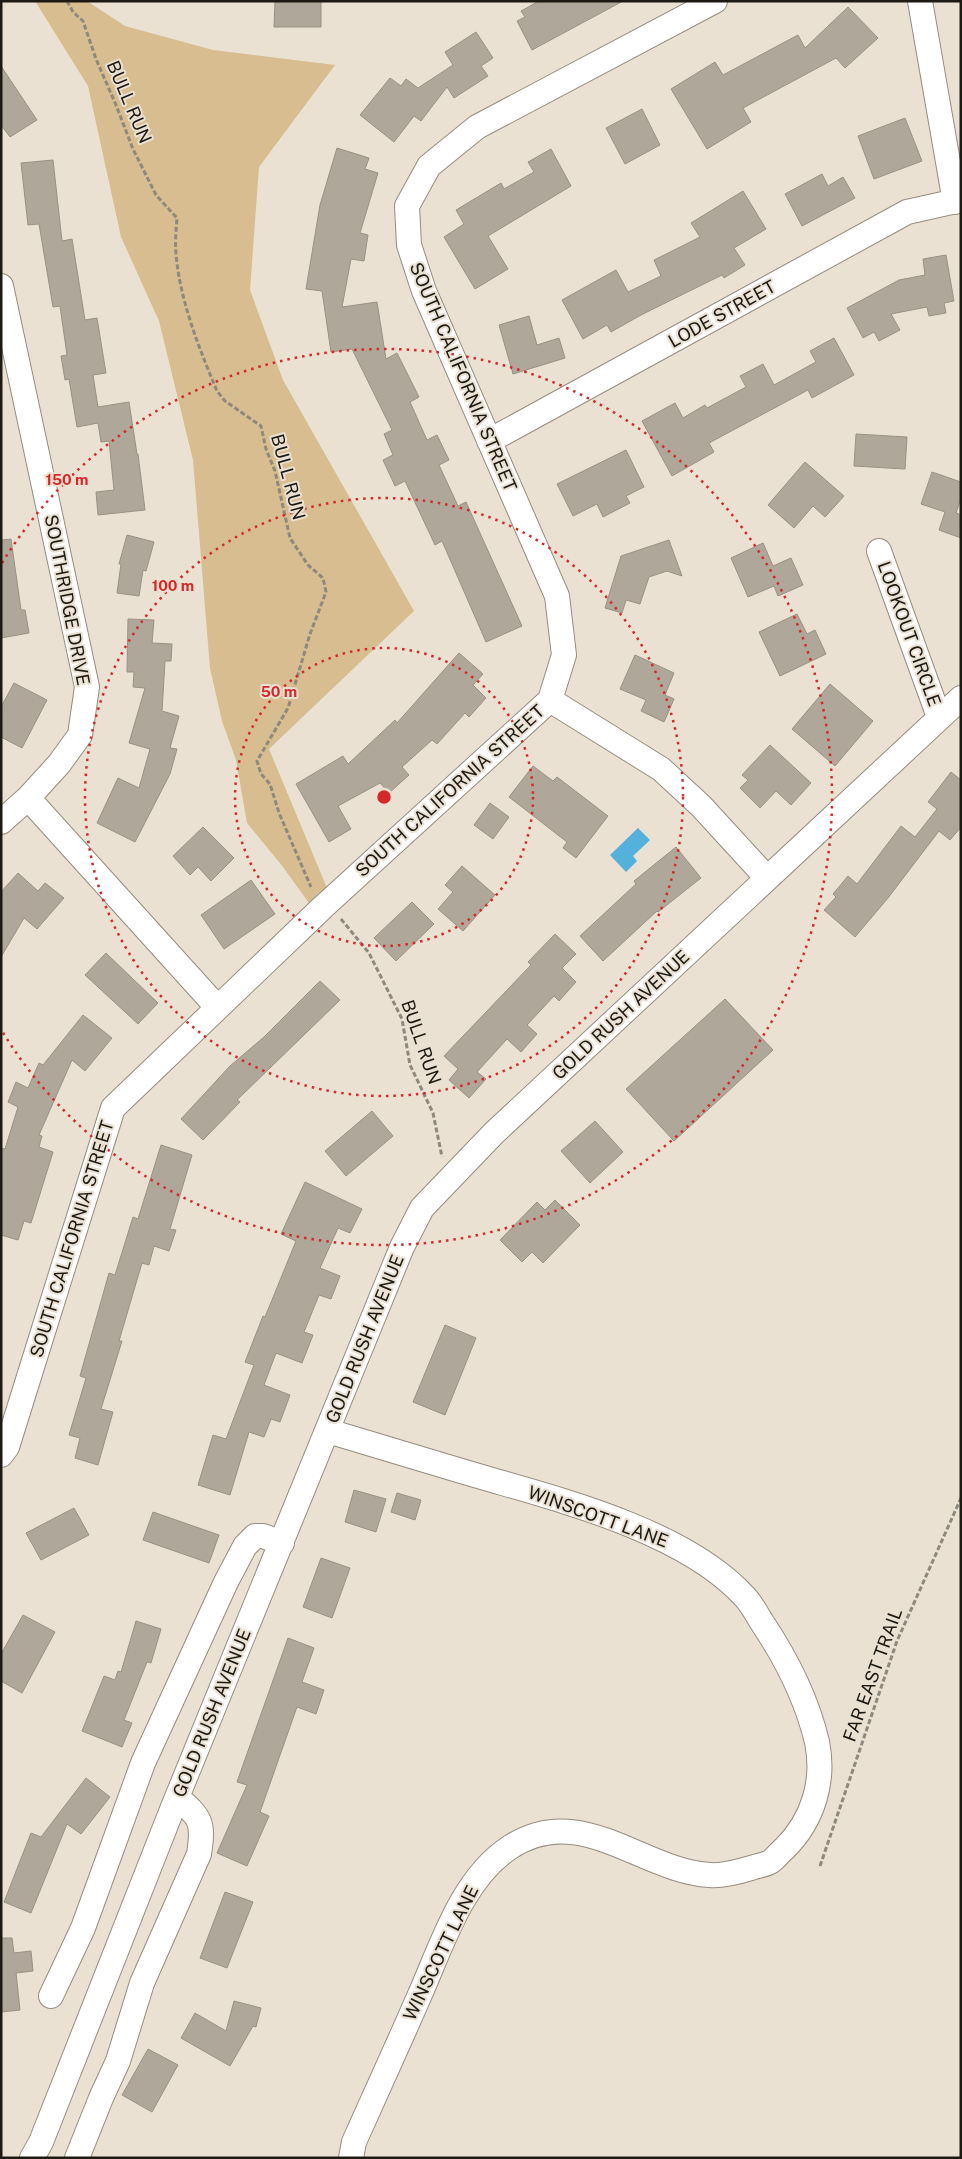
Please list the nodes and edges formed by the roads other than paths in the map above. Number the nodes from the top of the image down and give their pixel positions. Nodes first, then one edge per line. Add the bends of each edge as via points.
1 (714, 1) edge
2 (920, 1) edge
3 (958, 201) edge
4 (1, 286) edge
5 (489, 442) junction
6 (879, 550) dead end
7 (961, 698) edge
8 (550, 700) junction
9 (939, 716) junction
10 (28, 798) junction
11 (1, 822) edge
12 (767, 878) junction
13 (217, 1007) junction
14 (328, 1431) junction
15 (1, 1455) edge
16 (282, 1543) junction
17 (177, 1797) junction
18 (51, 1996) dead end
19 (32, 2158) edge
20 (77, 2158) edge
21 (351, 2158) edge

1 - 5 street, SOUTH CALIFORNIA STREET via 476,127 429,166 407,206 409,245 424,291
2 - 3 street
3 - 5 street, LODE STREET via 907,212
4 - 10 street, SOUTHRIDGE DRIVE via 86,688 80,735
5 - 8 street, SOUTH CALIFORNIA STREET via 557,596 564,654
6 - 9 street, LOOKOUT CIRCLE
7 - 9 street, GOLD RUSH AVENUE
8 - 12 street via 661,769 701,806
8 - 13 street, SOUTH CALIFORNIA STREET
9 - 12 street, GOLD RUSH AVENUE
10 - 11 street, SOUTHRIDGE DRIVE
10 - 13 street
12 - 14 street, GOLD RUSH AVENUE via 494,1133 422,1208 402,1247
13 - 15 street, SOUTH CALIFORNIA STREET via 112,1108 7,1448
14 - 16 street, GOLD RUSH AVENUE
14 - 21 street, WINSCOTT LANE via 614,1519 665,1539 704,1562 745,1596 781,1651 811,1716 820,1758 818,1789 809,1818 770,1862 712,1876 680,1869 596,1835 567,1832 538,1835 511,1846 488,1864 469,1889 450,1927 354,2142
16 - 17 street, GOLD RUSH AVENUE
16 - 18 street via 255,1536 245,1546 226,1582 143,1763 83,1928
17 - 19 street, GOLD RUSH AVENUE
17 - 20 street via 197,1815 202,1835 199,1854 142,1983 118,2061

